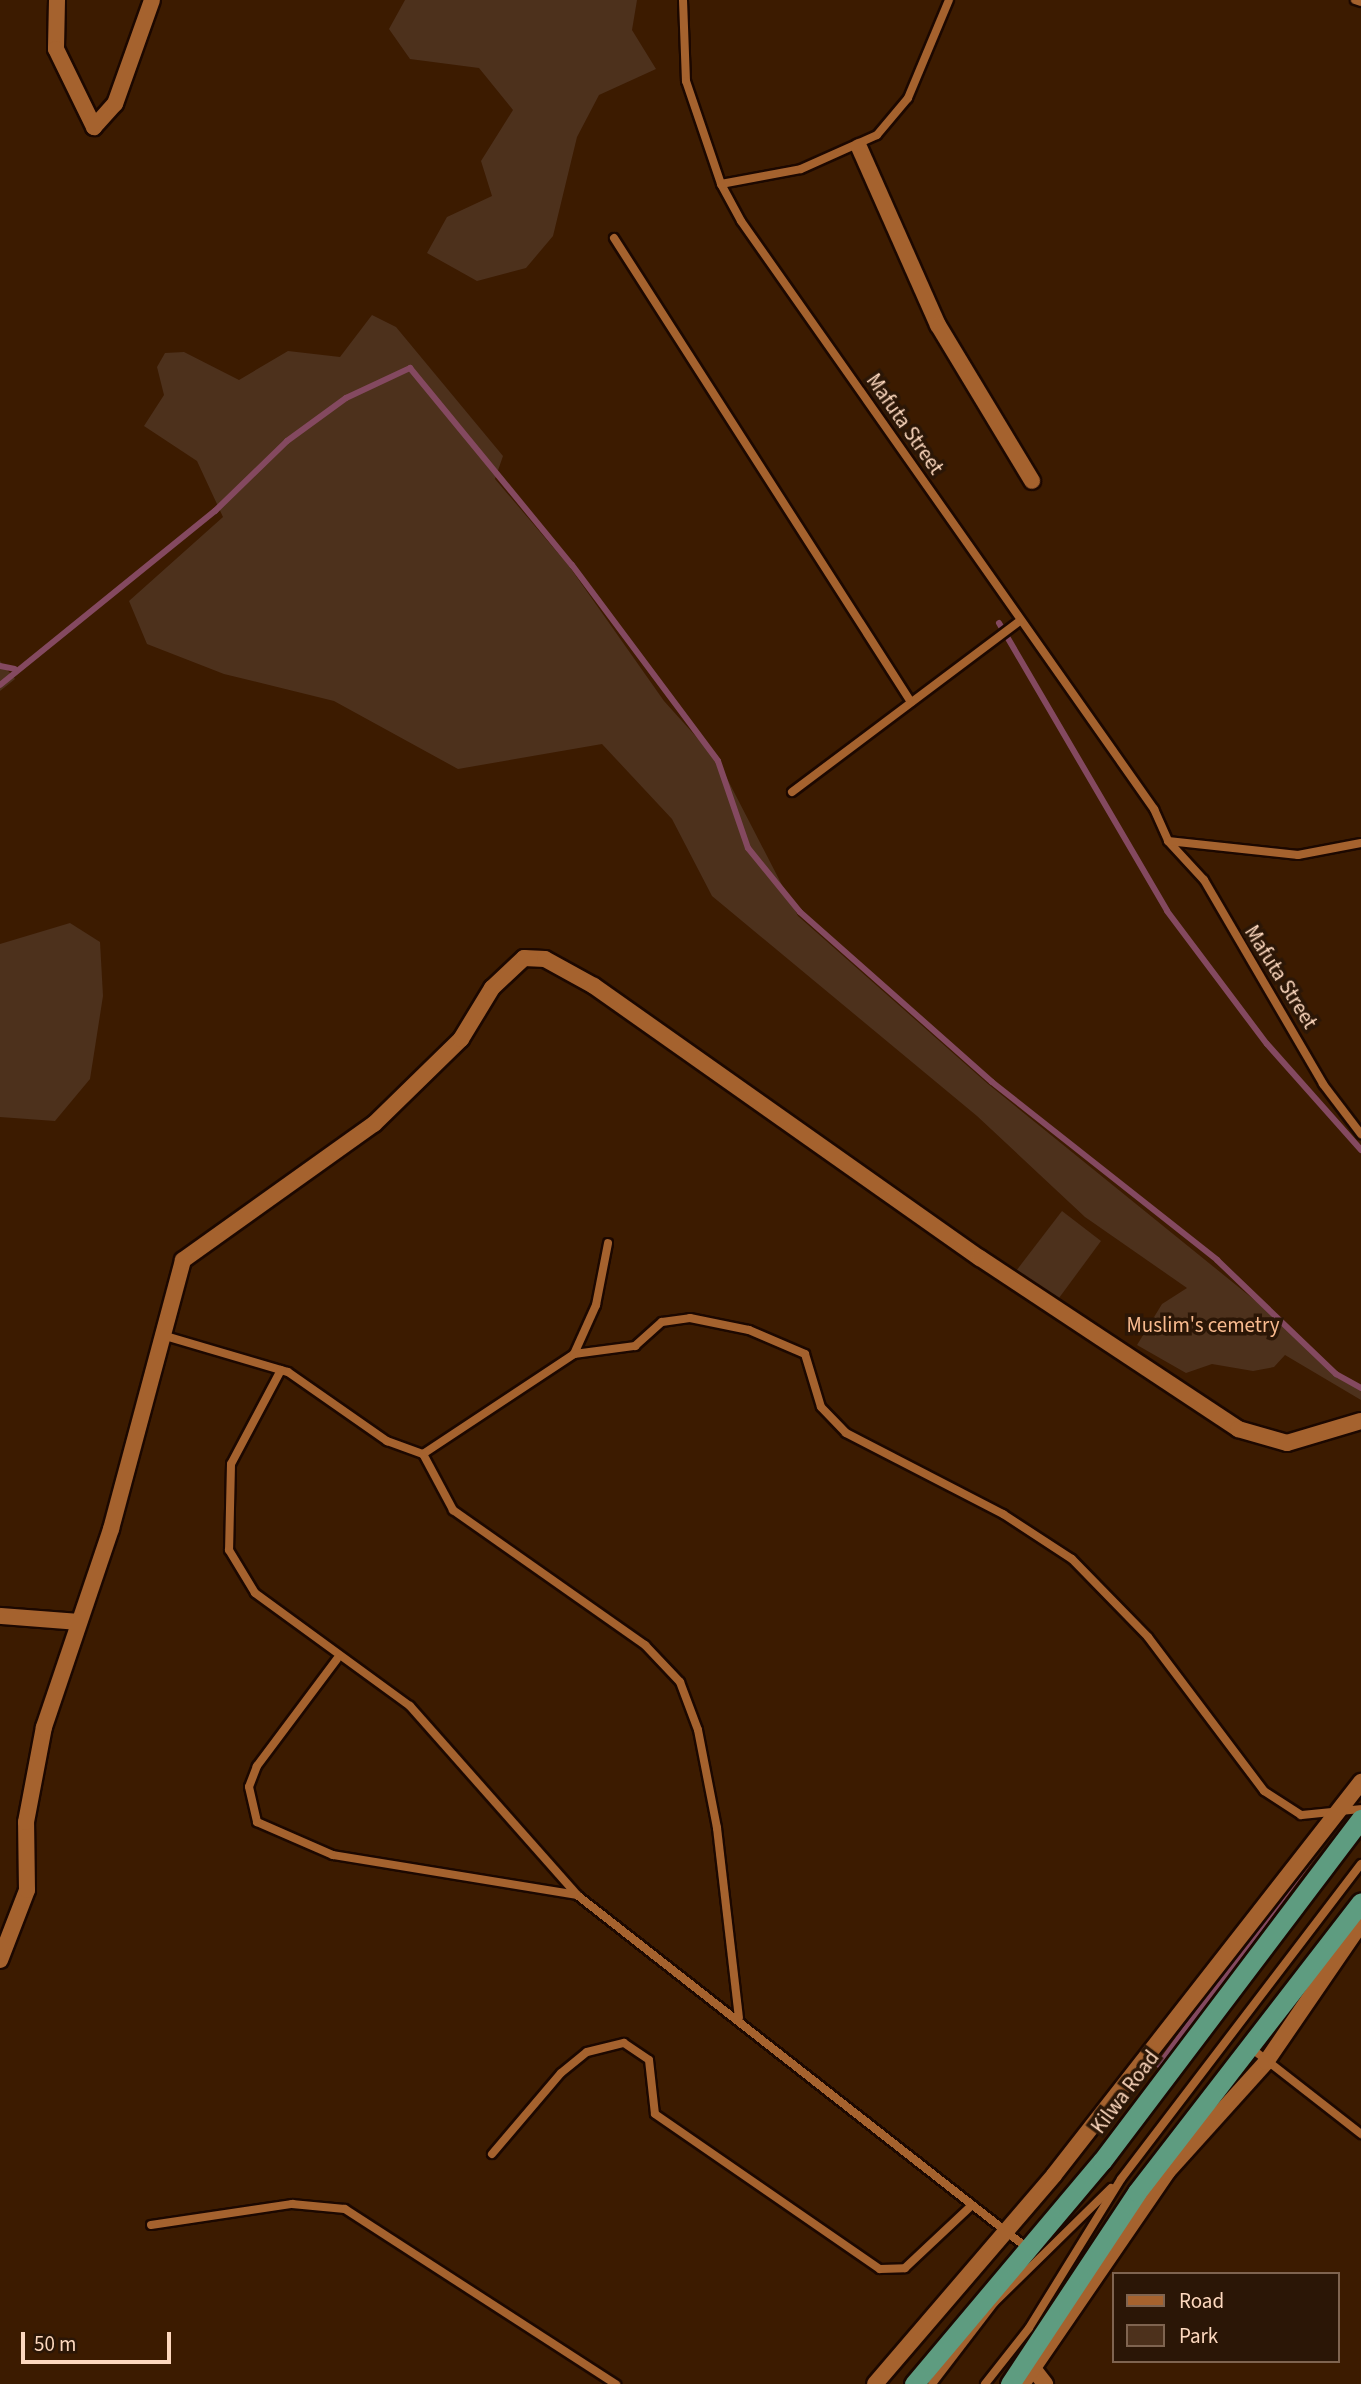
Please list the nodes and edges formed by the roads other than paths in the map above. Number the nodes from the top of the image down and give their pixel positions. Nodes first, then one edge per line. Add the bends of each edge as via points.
1 (57, 0) edge
2 (152, 0) edge
3 (683, 0) edge
4 (949, 0) edge
5 (1355, 0) edge
6 (1361, 2) edge
7 (859, 147) junction
8 (721, 184) junction
9 (614, 238) dead end
10 (1032, 481) dead end
11 (1021, 620) junction
12 (911, 702) junction
13 (792, 792) dead end
14 (1168, 841) junction
15 (1361, 844) edge
16 (1361, 1133) edge
17 (608, 1243) dead end
18 (162, 1335) junction
19 (574, 1354) junction
20 (281, 1370) junction
21 (1361, 1421) edge
22 (423, 1454) junction
23 (0, 1616) edge
24 (78, 1622) junction
25 (337, 1659) junction
26 (1361, 1782) edge
27 (1339, 1809) junction
28 (1361, 1809) edge
29 (1361, 1819) edge
30 (1361, 1864) edge
31 (577, 1895) junction
32 (1361, 1902) edge
33 (1361, 1923) edge
34 (0, 1960) edge
35 (739, 2018) junction
36 (1251, 2048) junction
37 (1266, 2062) junction
38 (1361, 2134) edge
39 (492, 2154) dead end
40 (1121, 2179) junction
41 (972, 2205) junction
42 (150, 2225) dead end
43 (1003, 2229) junction
44 (1026, 2247) junction
45 (1027, 2372) edge
46 (616, 2384) edge
47 (874, 2384) edge
48 (914, 2384) edge
49 (932, 2384) edge
50 (985, 2384) edge
51 (1010, 2384) edge
52 (1045, 2384) edge

1 - 2 street via 55,50 94,127 116,104
3 - 8 lane, Mafuta Street via 686,82
4 - 7 lane via 908,98
5 - 6 lane
7 - 8 lane via 801,169
7 - 10 street via 939,324
8 - 11 lane, Mafuta Street
9 - 12 lane
11 - 12 lane
11 - 14 lane, Mafuta Street via 1154,809
12 - 13 lane
14 - 15 lane via 1298,855
14 - 16 lane, Mafuta Street via 1204,880 1323,1084
17 - 19 lane via 596,1305
18 - 20 lane
18 - 21 street via 183,1260 374,1124 461,1039 506,971 533,957 594,986 980,1258 1238,1429 1287,1443
18 - 24 street via 111,1529
19 - 22 lane
19 - 27 lane via 635,1346 662,1322 690,1318 749,1330 805,1354 821,1406 846,1433 1003,1514 1072,1559 1148,1637 1264,1791 1301,1815 1319,1817
20 - 22 lane via 387,1441
20 - 25 lane via 231,1465 229,1550 255,1593
22 - 35 lane via 453,1510 635,1637 680,1682 698,1730 717,1828
23 - 24 street
24 - 34 street via 32,1777 27,1890
25 - 31 lane via 433,1729 487,1800
25 - 31 lane via 257,1766 249,1787 257,1822 333,1855
26 - 27 street
27 - 28 lane
27 - 43 street via 1054,2175
29 - 44 highway, Kilwa Road via 1102,2161
30 - 40 lane
31 - 35 lane
32 - 36 highway
33 - 37 street
35 - 41 lane
36 - 37 lane
36 - 45 highway via 1137,2193
37 - 38 lane
37 - 45 street via 1168,2171
39 - 41 lane via 561,2073 587,2052 624,2043 649,2060 656,2114 880,2269 905,2268
40 - 49 lane via 994,2303
40 - 50 lane via 1029,2328
41 - 43 lane
42 - 46 lane via 292,2204 345,2209
43 - 44 lane
43 - 47 street
44 - 48 highway, Kilwa Road
45 - 51 highway
45 - 52 street

